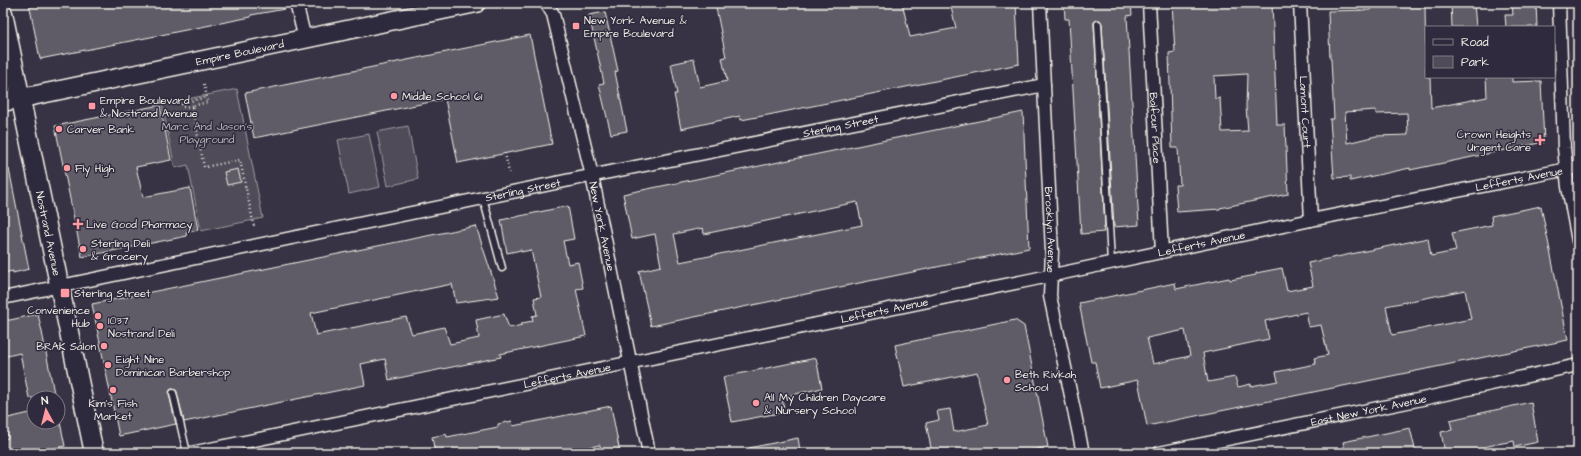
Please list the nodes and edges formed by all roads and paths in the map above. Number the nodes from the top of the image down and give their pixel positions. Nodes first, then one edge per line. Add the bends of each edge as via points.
1 (296, 3) edge
2 (476, 3) edge
3 (546, 3) edge
4 (1040, 3) edge
5 (1149, 3) edge
6 (1300, 3) edge
7 (1559, 3) edge
8 (3, 13) edge
9 (1098, 24) dead end
10 (305, 39) junction
11 (204, 84) dead end
12 (1044, 85) junction
13 (22, 98) junction
14 (207, 98) junction
15 (3, 102) edge
16 (192, 106) junction
17 (505, 153) dead end
18 (1572, 168) edge
19 (509, 173) dead end
20 (592, 176) junction
21 (483, 198) junction
22 (1311, 220) junction
23 (254, 226) dead end
24 (1578, 241) edge
25 (1162, 252) junction
26 (1111, 262) junction
27 (502, 268) dead end
28 (1051, 275) junction
29 (60, 286) junction
30 (3, 298) edge
31 (630, 362) junction
32 (1578, 365) edge
33 (173, 393) dead end
34 (94, 453) edge
35 (187, 453) edge
36 (191, 453) edge
37 (649, 453) edge
38 (1083, 453) edge
39 (1159, 453) edge

1 - 10 street
2 - 10 main road, Empire Boulevard
3 - 20 street, New York Avenue via 553,14
4 - 12 street, Brooklyn Avenue
5 - 25 street, Balfour Place
6 - 22 street, Lamont Court
7 - 18 street
8 - 13 main road, Nostrand Avenue
9 - 26 lane
10 - 13 main road, Empire Boulevard
11 - 14 path
12 - 20 street, Sterling Street
12 - 28 street, Brooklyn Avenue
13 - 15 main road, Empire Boulevard
13 - 29 main road, Nostrand Avenue
14 - 16 path via 208,102
14 - 16 path via 182,103 182,107
16 - 23 path via 204,167 240,160
17 - 19 path
18 - 22 street, Lefferts Avenue
18 - 24 street
20 - 21 street, Sterling Street
20 - 31 street, New York Avenue
21 - 27 lane
21 - 29 street, Sterling Street
22 - 25 street, Lefferts Avenue
25 - 26 street, Lefferts Avenue
26 - 28 street, Lefferts Avenue
28 - 31 street, Lefferts Avenue
28 - 38 street, Brooklyn Avenue via 1050,296
29 - 30 street, Sterling Street
29 - 34 main road, Nostrand Avenue
31 - 36 street, Lefferts Avenue
31 - 37 street, New York Avenue
32 - 39 street, East New York Avenue
33 - 35 lane

